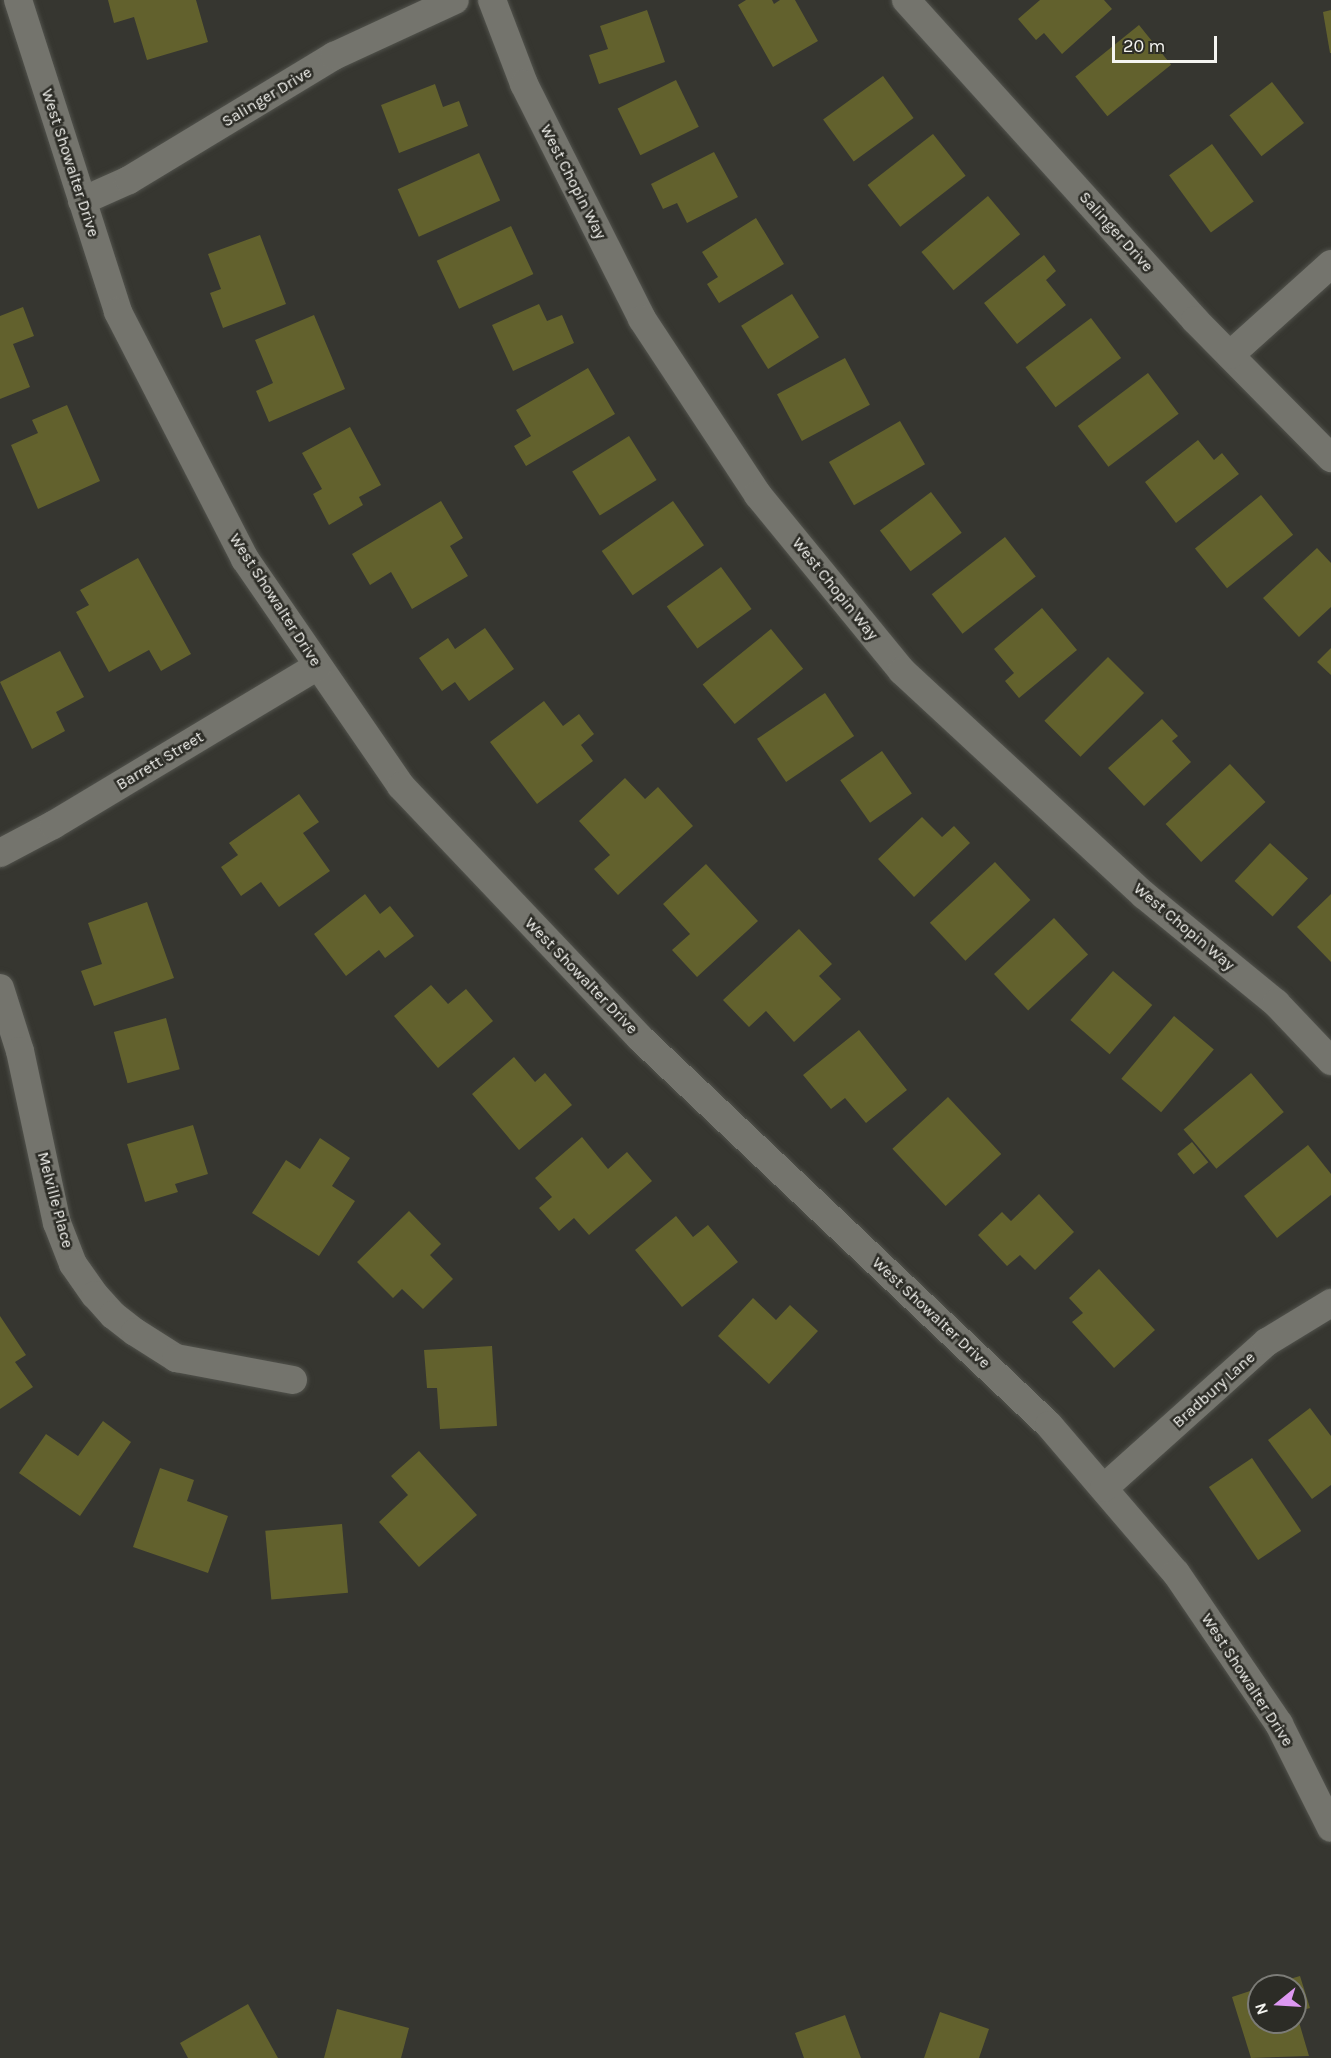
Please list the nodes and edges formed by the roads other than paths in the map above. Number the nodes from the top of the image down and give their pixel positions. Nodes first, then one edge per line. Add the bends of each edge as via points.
1 (18, 0) edge
2 (455, 0) edge
3 (492, 0) edge
4 (906, 0) edge
5 (82, 201) junction
6 (1331, 264) edge
7 (1230, 355) junction
8 (1331, 458) edge
9 (318, 666) junction
10 (0, 853) edge
11 (0, 988) edge
12 (1331, 1061) edge
13 (1331, 1303) edge
14 (292, 1380) dead end
15 (1104, 1488) junction
16 (1331, 1828) edge

1 - 5 street, West Showalter Drive
2 - 5 street, Salinger Drive via 334,56 129,180
3 - 12 street, West Chopin Way via 524,84 642,319 758,495 902,671 1144,895 1276,1003
4 - 7 street, Salinger Drive
5 - 9 street, West Showalter Drive via 123,322 244,559
6 - 7 street
7 - 8 street, Salinger Drive
9 - 10 street, Barrett Street
9 - 15 street, West Showalter Drive via 401,786 634,1032 1049,1425
11 - 14 street, Melville Place via 20,1051 57,1223 73,1264 95,1295 113,1316 176,1358
13 - 15 street, Bradbury Lane via 1267,1342
15 - 16 street, West Showalter Drive via 1176,1573 1279,1724

